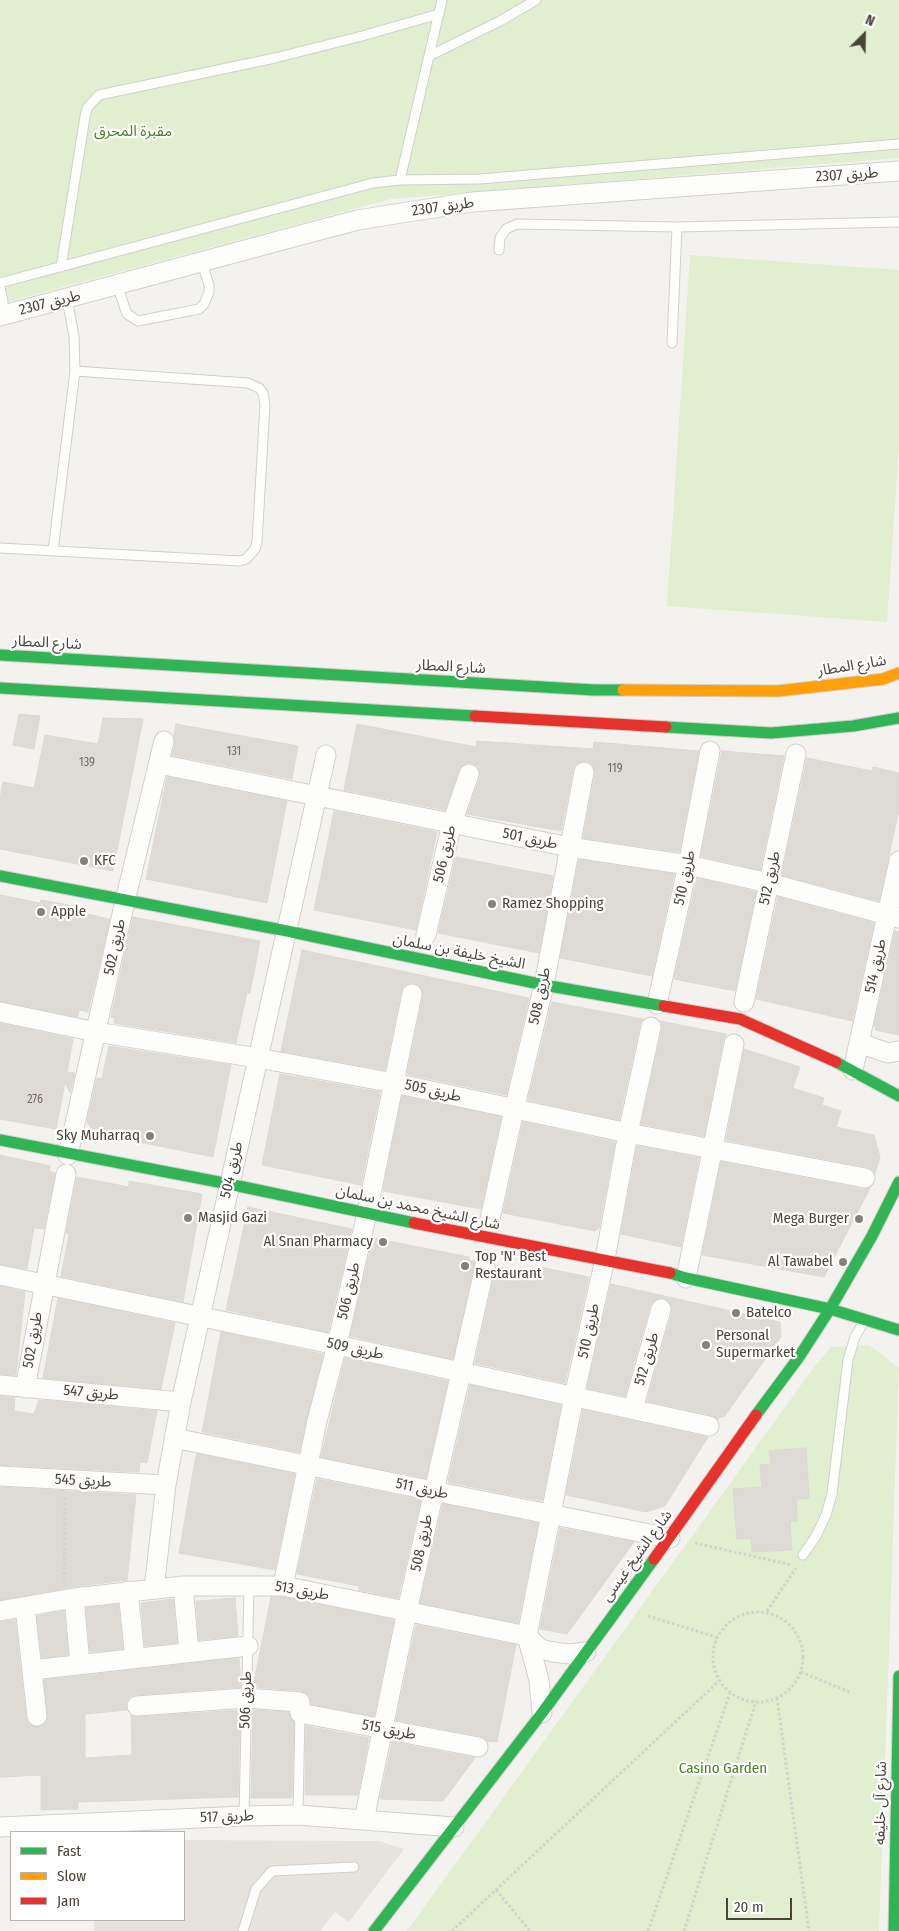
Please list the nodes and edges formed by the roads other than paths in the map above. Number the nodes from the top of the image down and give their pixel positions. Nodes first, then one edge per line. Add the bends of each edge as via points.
1 (442, 0) edge
2 (536, 0) edge
3 (438, 14) junction
4 (429, 56) junction
5 (899, 144) edge
6 (899, 171) edge
7 (400, 180) junction
8 (899, 222) edge
9 (677, 227) junction
10 (499, 250) dead end
11 (202, 262) junction
12 (61, 267) junction
13 (0, 283) edge
14 (117, 285) junction
15 (0, 287) edge
16 (67, 299) junction
17 (1, 316) edge
18 (672, 344) dead end
19 (75, 371) junction
20 (0, 548) edge
21 (53, 551) junction
22 (0, 655) edge
23 (899, 673) edge
24 (0, 688) edge
25 (899, 718) edge
26 (853, 726) junction
27 (890, 730) dead end
28 (164, 740) dead end
29 (710, 751) dead end
30 (796, 754) dead end
31 (326, 755) dead end
32 (159, 764) junction
33 (584, 772) dead end
34 (469, 774) dead end
35 (316, 795) junction
36 (452, 823) junction
37 (569, 847) junction
38 (899, 862) edge
39 (688, 865) junction
40 (0, 876) edge
41 (769, 883) junction
42 (125, 900) junction
43 (893, 917) edge
44 (287, 931) junction
45 (426, 935) dead end
46 (544, 985) junction
47 (412, 994) dead end
48 (744, 1002) dead end
49 (657, 1004) junction
50 (0, 1012) edge
51 (651, 1027) dead end
52 (96, 1032) junction
53 (859, 1043) junction
54 (734, 1044) dead end
55 (899, 1051) edge
56 (258, 1058) junction
57 (854, 1070) junction
58 (394, 1083) junction
59 (899, 1096) edge
60 (514, 1110) junction
61 (628, 1133) junction
62 (0, 1140) edge
63 (713, 1148) junction
64 (68, 1155) junction
65 (66, 1174) dead end
66 (864, 1178) dead end
67 (899, 1182) edge
68 (229, 1184) junction
69 (367, 1213) junction
70 (490, 1219) dead end
71 (604, 1259) junction
72 (485, 1266) dead end
73 (0, 1276) edge
74 (686, 1278) junction
75 (43, 1284) junction
76 (661, 1309) dead end
77 (830, 1309) junction
78 (199, 1317) junction
79 (865, 1319) junction
80 (899, 1330) edge
81 (337, 1345) junction
82 (461, 1372) junction
83 (0, 1384) edge
84 (25, 1388) junction
85 (574, 1396) junction
86 (181, 1402) junction
87 (634, 1408) junction
88 (709, 1426) dead end
89 (174, 1438) junction
90 (308, 1465) junction
91 (0, 1476) edge
92 (166, 1485) junction
93 (433, 1491) junction
94 (551, 1514) junction
95 (670, 1538) junction
96 (803, 1556) dead end
97 (249, 1585) junction
98 (183, 1586) junction
99 (283, 1586) junction
100 (154, 1589) junction
101 (128, 1591) junction
102 (74, 1598) junction
103 (25, 1607) junction
104 (0, 1611) edge
105 (407, 1611) junction
106 (527, 1636) junction
107 (248, 1646) junction
108 (189, 1651) junction
109 (586, 1652) junction
110 (135, 1658) junction
111 (80, 1664) junction
112 (32, 1670) junction
113 (899, 1678) edge
114 (245, 1698) junction
115 (137, 1706) dead end
116 (542, 1712) junction
117 (300, 1713) junction
118 (37, 1716) dead end
119 (382, 1729) junction
120 (478, 1747) dead end
121 (244, 1816) junction
122 (298, 1816) junction
123 (364, 1820) junction
124 (0, 1827) edge
125 (454, 1827) junction
126 (354, 1867) dead end
127 (243, 1931) edge
128 (374, 1931) edge
129 (894, 1931) edge

1 - 3 lane
2 - 4 lane
3 - 4 lane
3 - 12 lane via 275,58 99,95 87,108 84,117
4 - 7 lane
5 - 7 lane via 480,179
6 - 11 street, طريق 2307 via 472,202 358,220
7 - 12 lane via 346,190
8 - 9 lane
9 - 10 lane via 517,224 506,228 500,238
9 - 18 lane
11 - 14 street, طريق 2307
11 - 14 lane via 209,292 199,309 138,322 127,314
12 - 13 lane
14 - 16 street, طريق 2307
15 - 17 lane
16 - 17 street, طريق 2307
16 - 19 lane via 74,336
19 - 21 lane
19 - 21 lane via 248,383 259,388 265,405 257,542 251,555 240,561
20 - 21 lane
22 - 23 street, شارع المطار via 594,690 778,692
24 - 26 street via 771,733
25 - 26 street
26 - 27 street
28 - 32 street, طريق 502
29 - 39 street, طريق 510
30 - 41 street, طريق 512
31 - 35 street, طريق 504
32 - 35 street, طريق 501
32 - 42 street, طريق 502
33 - 37 street, طريق 508
34 - 36 street, طريق 506
35 - 36 street, طريق 501
35 - 44 street, طريق 504
36 - 37 street, طريق 501
36 - 45 street, طريق 506
37 - 39 street, طريق 501
37 - 46 street, طريق 508
38 - 43 street, طريق 514
39 - 41 street, طريق 501
39 - 49 street, طريق 510
40 - 42 street, الشيخ خليفة بن سلمان
41 - 43 street, طريق 501
41 - 48 street, طريق 512
42 - 44 street, الشيخ خليفة بن سلمان
42 - 52 street, طريق 502
43 - 53 street, طريق 514
44 - 46 street, الشيخ خليفة بن سلمان
44 - 56 street, طريق 504
46 - 49 street, الشيخ خليفة بن سلمان
46 - 60 street, طريق 508
47 - 58 street, طريق 506
49 - 57 street, الشيخ خليفة بن سلمان via 740,1019
50 - 52 street, طريق 505
51 - 61 street, طريق 510
52 - 56 street, طريق 505
52 - 64 street, طريق 502
53 - 55 street via 888,1052
53 - 57 street, طريق 514
54 - 63 street
56 - 58 street, طريق 505
56 - 68 street, طريق 504
57 - 59 street, الشيخ خليفة بن سلمان
58 - 60 street, طريق 505
58 - 69 street, طريق 506
60 - 61 street, طريق 505
60 - 70 street, طريق 508
61 - 63 street, طريق 505
61 - 71 street, طريق 510
62 - 64 street, شارع الشيخ محمد بن سلمان
63 - 66 street, طريق 505
63 - 74 street
64 - 68 street, شارع الشيخ محمد بن سلمان
65 - 75 street, طريق 502
67 - 77 street, شارع الشيخ عيسى
68 - 69 street, شارع الشيخ محمد بن سلمان
68 - 78 street, طريق 504
69 - 71 street, شارع الشيخ محمد بن سلمان
69 - 81 street, طريق 506
71 - 74 street, شارع الشيخ محمد بن سلمان
71 - 85 street, طريق 510
72 - 82 street, طريق 508
73 - 75 street, طريق 509
74 - 77 street, شارع الشيخ محمد بن سلمان
75 - 78 street, طريق 509
75 - 84 street, طريق 502
76 - 87 street, طريق 512
77 - 79 street, شارع الشيخ محمد بن سلمان
77 - 95 street, شارع الشيخ عيسى
78 - 81 street, طريق 509
78 - 86 street, طريق 504
79 - 80 street, شارع الشيخ محمد بن سلمان
79 - 96 lane via 854,1338 848,1360 832,1494 826,1516
81 - 82 street, طريق 509
81 - 90 street, طريق 506
82 - 85 street, طريق 509
82 - 93 street, طريق 508
83 - 84 street, طريق 547
84 - 86 street, طريق 547
85 - 87 street, طريق 509
85 - 94 street, طريق 510
86 - 89 street, طريق 504
87 - 88 street, طريق 509
89 - 90 street, طريق 511
89 - 92 street, طريق 504
90 - 93 street, طريق 511
90 - 99 street, طريق 506
91 - 92 street, طريق 545
92 - 100 street, طريق 504
93 - 94 street, طريق 511
93 - 105 street, طريق 508
94 - 95 street, طريق 511
94 - 106 street, طريق 510
95 - 109 street, شارع الشيخ عيسى
97 - 98 street, طريق 513
97 - 99 street, طريق 513
97 - 107 lane, طريق 506
98 - 100 street, طريق 513
98 - 108 street
99 - 105 street, طريق 513
100 - 101 street, طريق 513
101 - 102 street, طريق 513
101 - 110 street
102 - 103 street, طريق 513
102 - 111 street
103 - 104 street, طريق 513
103 - 112 street
105 - 106 street, طريق 513
105 - 119 street, طريق 508
106 - 109 street, طريق 513 via 540,1649 547,1651
106 - 116 street via 540,1680
107 - 108 street
107 - 114 lane, طريق 506
108 - 110 street
109 - 116 street, شارع الشيخ عيسى
110 - 111 street
111 - 112 street
112 - 118 street
113 - 129 street, شارع آل خليفه
114 - 115 street, طريق 515
114 - 117 street, طريق 515 via 300,1702
114 - 121 lane, طريق 506
116 - 125 street, شارع الشيخ عيسى
117 - 119 street, طريق 515
117 - 122 lane
119 - 120 street, طريق 515
119 - 123 street, طريق 508
121 - 122 street, طريق 517
121 - 124 street, طريق 517
122 - 123 street, طريق 517
123 - 125 street, طريق 517
125 - 128 street, شارع الشيخ عيسى
126 - 127 lane via 272,1871 256,1889

